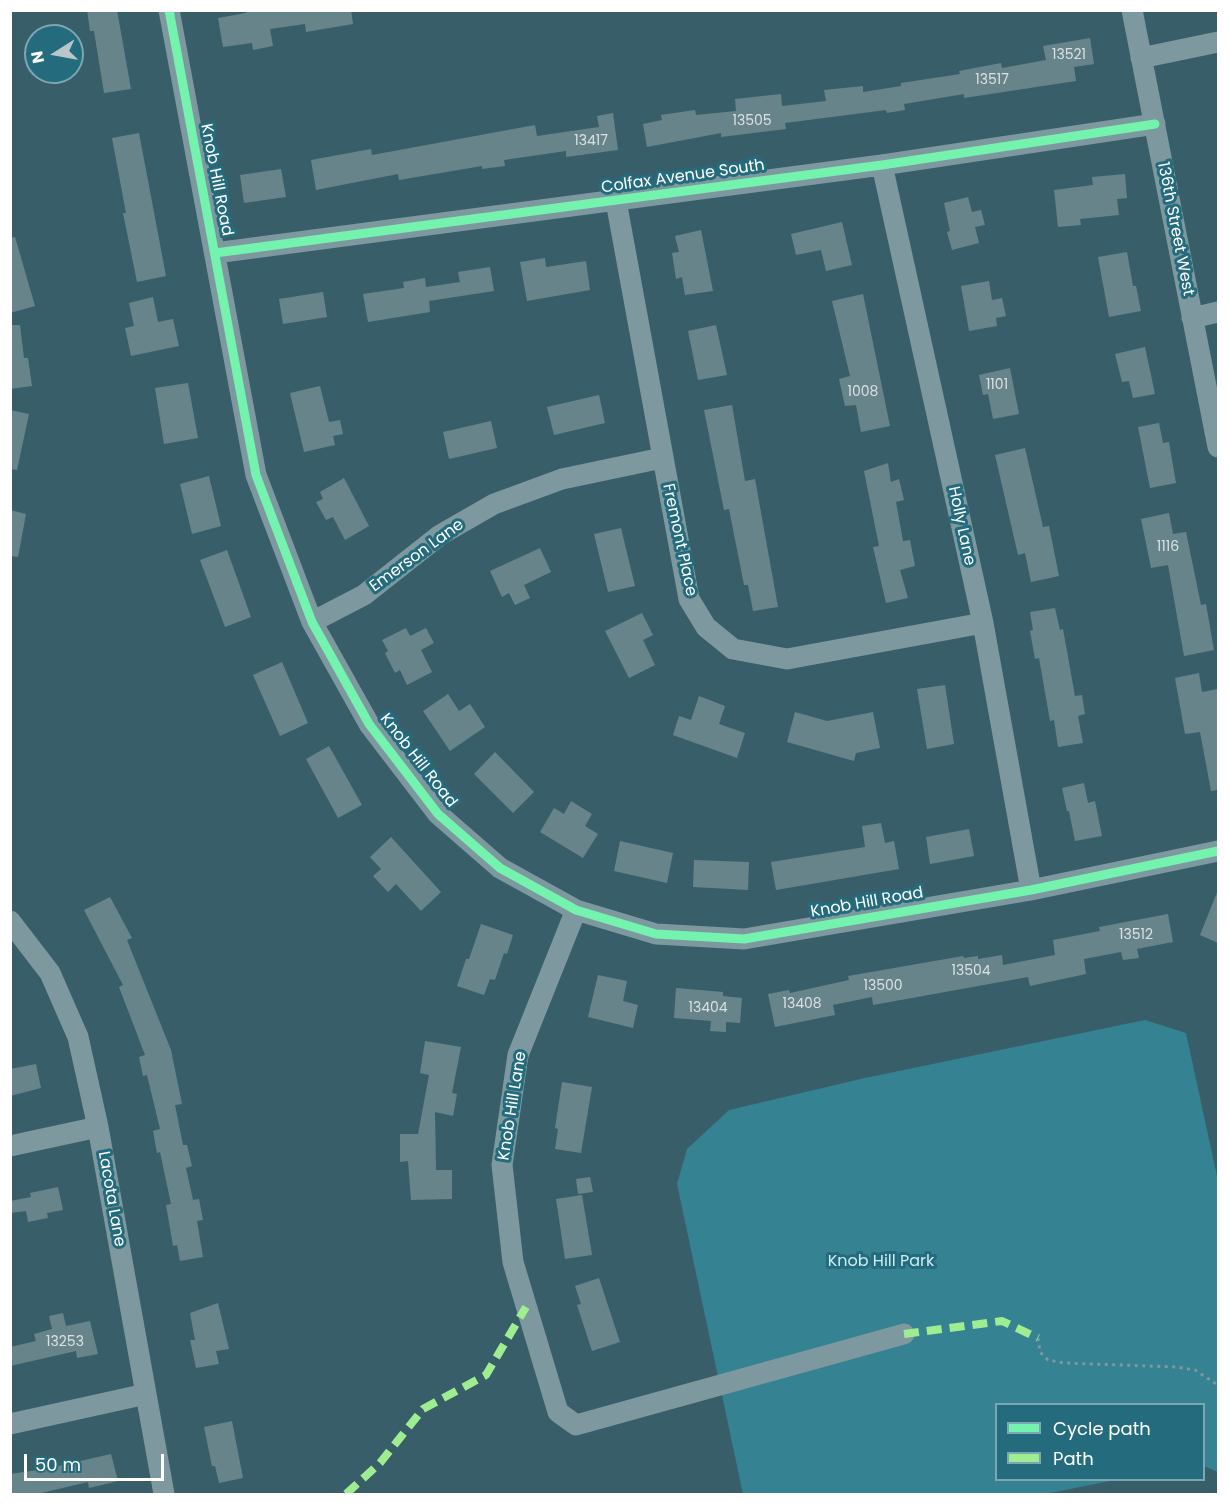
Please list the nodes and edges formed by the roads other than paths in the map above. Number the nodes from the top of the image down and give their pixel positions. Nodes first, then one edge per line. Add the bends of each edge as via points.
1 (169, 10) edge
2 (1132, 10) edge
3 (1218, 42) edge
4 (1141, 58) junction
5 (1155, 124) junction
6 (882, 165) junction
7 (616, 201) junction
8 (215, 253) junction
9 (1218, 312) edge
10 (1192, 318) junction
11 (1218, 447) edge
12 (662, 458) junction
13 (312, 622) junction
14 (983, 623) junction
15 (1218, 851) edge
16 (1031, 890) junction
17 (576, 910) junction
18 (10, 921) edge
19 (98, 1127) junction
20 (10, 1146) edge
21 (904, 1334) dead end
22 (146, 1394) junction
23 (10, 1424) edge
24 (164, 1494) edge

1 - 8 street, Knob Hill Road
2 - 4 street, 136th Street West
3 - 4 street
4 - 5 street, 136th Street West
5 - 6 street, Colfax Avenue South
5 - 10 street, 136th Street West
6 - 7 street, Colfax Avenue South
6 - 14 street, Holly Lane
7 - 8 street, Colfax Avenue South
7 - 12 street, Fremont Place
8 - 13 street, Knob Hill Road via 256,475
9 - 10 street
10 - 11 street, 136th Street West
12 - 13 street, Emerson Lane via 562,479 494,504 440,536 363,595
12 - 14 street, Fremont Place via 689,599 706,627 733,649 787,659
13 - 17 street, Knob Hill Road via 369,724 438,814 500,868
14 - 16 street, Holly Lane
15 - 16 street, Knob Hill Road
16 - 17 street, Knob Hill Road via 744,939 656,934
17 - 21 street, Knob Hill Lane via 519,1055 502,1165 513,1262 558,1412 576,1425
18 - 19 street, Lacota Lane via 50,973 78,1037
19 - 20 street
19 - 22 street, Lacota Lane
22 - 23 street
22 - 24 street, Lacota Lane

